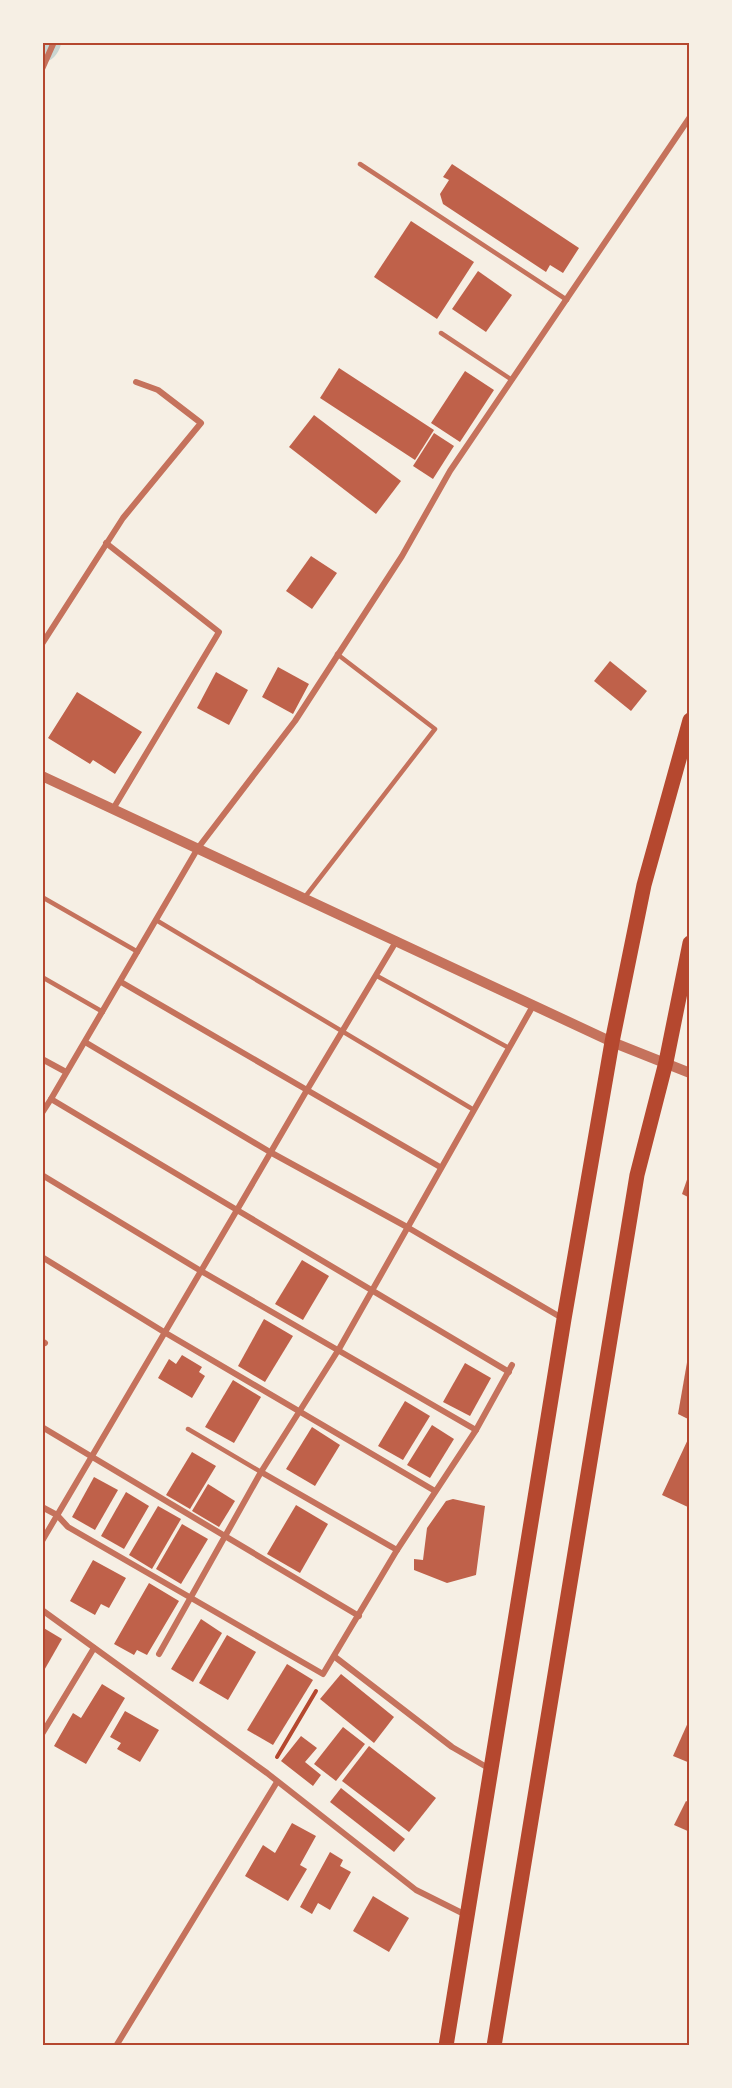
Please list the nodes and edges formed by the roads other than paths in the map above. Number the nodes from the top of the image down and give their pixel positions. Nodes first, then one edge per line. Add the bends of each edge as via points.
1 (54, 42) edge
2 (42, 69) edge
3 (690, 117) edge
4 (360, 164) dead end
5 (567, 300) junction
6 (441, 333) dead end
7 (512, 380) junction
8 (136, 382) dead end
9 (106, 543) junction
10 (42, 644) edge
11 (337, 654) junction
12 (690, 720) edge
13 (43, 779) edge
14 (113, 809) junction
15 (198, 848) junction
16 (42, 897) edge
17 (304, 897) junction
18 (156, 920) junction
19 (398, 940) junction
20 (690, 943) edge
21 (138, 952) junction
22 (377, 976) junction
23 (42, 977) edge
24 (121, 982) junction
25 (534, 1004) junction
26 (103, 1012) junction
27 (344, 1031) junction
28 (85, 1042) junction
29 (612, 1042) junction
30 (509, 1048) junction
31 (42, 1059) edge
32 (666, 1062) junction
33 (66, 1072) junction
34 (690, 1073) edge
35 (307, 1090) junction
36 (51, 1099) junction
37 (474, 1110) junction
38 (42, 1113) edge
39 (270, 1152) junction
40 (440, 1167) junction
41 (42, 1175) edge
42 (237, 1210) junction
43 (407, 1227) junction
44 (42, 1257) edge
45 (201, 1271) junction
46 (373, 1289) junction
47 (564, 1319) junction
48 (164, 1332) junction
49 (339, 1349) junction
50 (299, 1410) junction
51 (42, 1427) edge
52 (188, 1429) dead end
53 (476, 1430) junction
54 (92, 1456) junction
55 (261, 1472) junction
56 (435, 1491) junction
57 (42, 1507) edge
58 (57, 1515) junction
59 (226, 1537) junction
60 (42, 1541) edge
61 (397, 1550) junction
62 (190, 1599) junction
63 (42, 1610) edge
64 (359, 1616) junction
65 (94, 1648) junction
66 (159, 1654) dead end
67 (335, 1657) junction
68 (42, 1734) edge
69 (492, 1770) junction
70 (277, 1782) junction
71 (467, 1915) junction
72 (116, 2046) edge
73 (446, 2046) edge
74 (494, 2046) edge

1 - 2 street
3 - 5 street
4 - 5 lane
5 - 7 street
6 - 7 lane
7 - 11 street via 450,471 402,556
8 - 9 street via 158,390 201,423
9 - 10 street
9 - 14 street via 219,632
11 - 15 street via 295,722
11 - 17 lane via 435,729
12 - 29 main road via 644,885
13 - 14 street
14 - 15 street
15 - 17 street
15 - 18 street
16 - 21 lane
17 - 19 street
18 - 21 street
18 - 27 lane
19 - 22 street
19 - 25 street
20 - 32 main road
21 - 24 street
22 - 27 street
22 - 30 lane
23 - 26 lane
24 - 26 street
24 - 35 street
25 - 29 street
25 - 30 street
26 - 28 street
27 - 35 street
27 - 37 lane
28 - 33 street
28 - 39 street
29 - 32 street
29 - 47 main road
30 - 37 street
31 - 33 street
32 - 34 street
32 - 74 main road via 637,1175
33 - 36 street
35 - 39 street
35 - 40 street
36 - 38 street
36 - 42 street
37 - 40 street
39 - 42 street
39 - 43 street
40 - 43 street
41 - 45 street
42 - 45 street
42 - 46 street
43 - 46 street
43 - 47 street
44 - 48 street
45 - 48 street
45 - 49 street
46 - 49 street
46 - 53 street via 379,1297 510,1369
47 - 69 main road
48 - 50 street
48 - 54 street
49 - 50 street
49 - 53 street
50 - 55 street
50 - 56 street
51 - 54 street
52 - 55 lane
53 - 56 street
54 - 58 street
54 - 59 street
55 - 59 street
55 - 61 street
56 - 61 street
57 - 58 street
58 - 60 street
58 - 62 street via 68,1527
59 - 62 street
59 - 64 street
61 - 64 street
62 - 66 street
62 - 67 street via 323,1674
63 - 65 street
64 - 67 street
65 - 68 street
65 - 70 street
67 - 69 street via 452,1748
69 - 71 main road
70 - 71 street via 416,1890
70 - 72 street
71 - 73 main road

